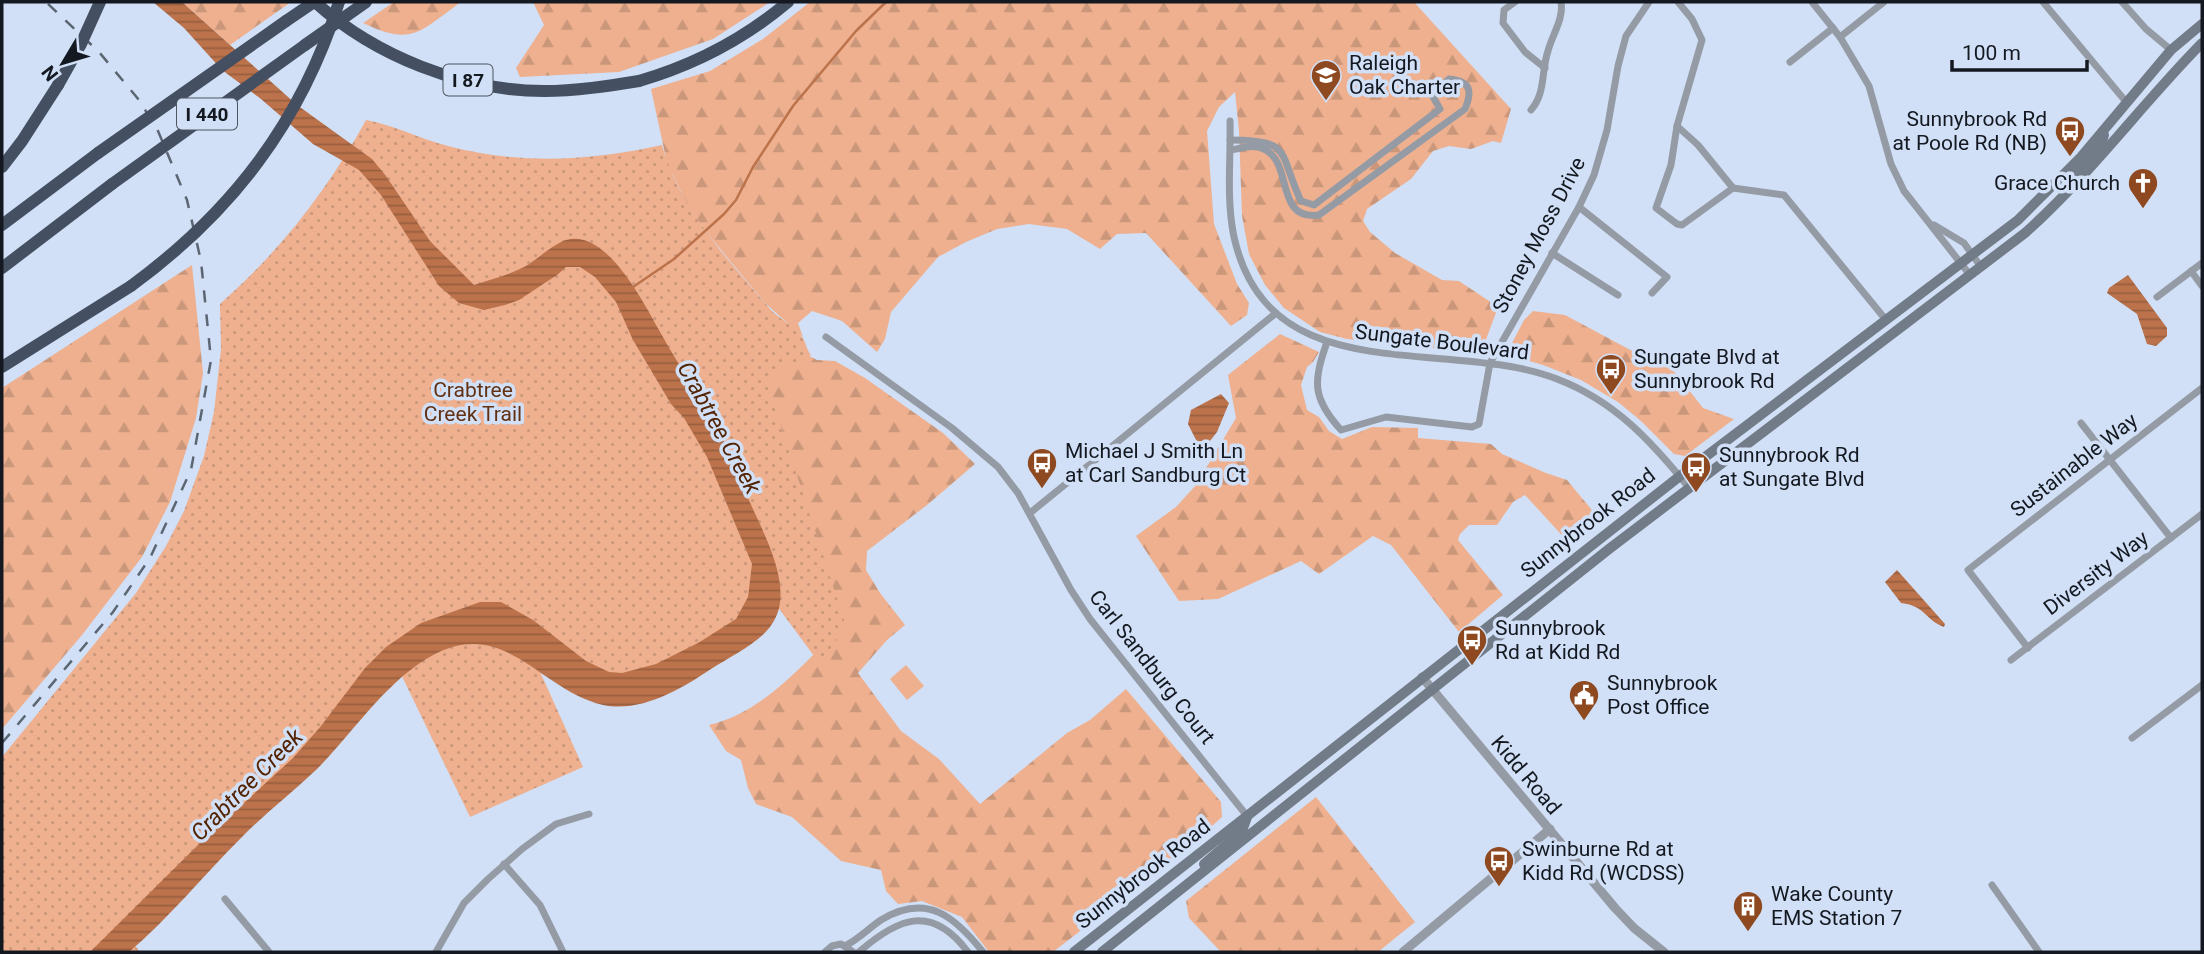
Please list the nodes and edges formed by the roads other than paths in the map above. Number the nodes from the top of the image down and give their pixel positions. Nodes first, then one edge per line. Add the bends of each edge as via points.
1 (100, 2) edge
2 (314, 2) edge
3 (339, 2) edge
4 (366, 2) edge
5 (788, 2) edge
6 (1514, 2) edge
7 (1561, 2) edge
8 (1649, 2) edge
9 (1678, 2) edge
10 (1812, 2) edge
11 (1884, 2) edge
12 (2043, 2) edge
13 (2122, 2) edge
14 (2202, 24) edge
15 (1833, 28) junction
16 (1840, 37) junction
17 (2202, 43) edge
18 (2171, 50) junction
19 (1790, 62) dead end
20 (1545, 68) junction
21 (2127, 103) junction
22 (1531, 110) dead end
23 (1230, 121) dead end
24 (1677, 126) junction
25 (2107, 128) junction
26 (1230, 140) junction
27 (1231, 149) junction
28 (2, 167) edge
29 (2075, 185) junction
30 (1733, 188) junction
31 (1579, 207) junction
32 (1930, 223) junction
33 (2, 225) edge
34 (1552, 253) junction
35 (1973, 254) junction
36 (1961, 262) junction
37 (2202, 263) edge
38 (1981, 267) junction
39 (2, 268) edge
40 (2191, 271) junction
41 (1970, 275) junction
42 (2202, 286) edge
43 (1652, 293) dead end
44 (1618, 295) dead end
45 (2157, 297) dead end
46 (1276, 313) junction
47 (1886, 320) junction
48 (826, 337) dead end
49 (1326, 342) junction
50 (1490, 363) junction
51 (2, 367) edge
52 (2202, 388) edge
53 (2081, 423) dead end
54 (2110, 460) junction
55 (1680, 476) junction
56 (1690, 489) junction
57 (1030, 513) junction
58 (2202, 514) edge
59 (2171, 538) junction
60 (2028, 648) junction
61 (2011, 660) dead end
62 (1422, 677) junction
63 (2202, 685) edge
64 (1432, 690) junction
65 (2133, 738) dead end
66 (589, 814) dead end
67 (1247, 816) junction
68 (1550, 829) junction
69 (505, 864) junction
70 (1196, 878) junction
71 (1992, 885) dead end
72 (225, 899) dead end
73 (845, 946) junction
74 (269, 952) edge
75 (436, 952) edge
76 (563, 952) edge
77 (825, 952) edge
78 (853, 952) edge
79 (859, 952) edge
80 (968, 952) edge
81 (983, 952) edge
82 (1074, 952) edge
83 (1102, 952) edge
84 (1403, 952) edge
85 (1664, 952) edge
86 (2039, 952) edge

1 - 28 highway, bridge via 58,85
2 - 5 highway, I 87, bridge via 356,33 424,67 502,88 542,91 639,80 698,60 736,40
2 - 33 highway, I 440, bridge
3 - 51 highway, bridge via 305,88 244,181 210,220 131,286
4 - 39 highway, I 440, bridge
6 - 20 street via 1504,10 1503,23 1525,52
7 - 20 street
8 - 31 street, Stoney Moss Drive via 1626,36 1602,152
9 - 24 street via 1702,40
10 - 15 street
11 - 16 street
12 - 21 street
13 - 18 street
14 - 18 main road, Sunnybrook Road
15 - 16 street
15 - 19 street
16 - 32 street via 1869,86 1895,173
17 - 29 main road, Sunnybrook Road
18 - 21 main road, Sunnybrook Road
20 - 22 street via 1538,103
21 - 25 main road, Sunnybrook Road
23 - 26 street, Sungate Boulevard
24 - 30 street
24 - 30 street via 1671,165 1656,208 1682,225
25 - 29 main road via 2100,147 2074,177
25 - 35 main road, Sunnybrook Road via 2032,208
26 - 27 street, Sungate Boulevard
26 - 27 street via 1268,142 1278,149 1301,201 1314,205 1440,109 1432,95 1448,79 1460,80 1470,96 1465,109 1319,215 1297,211 1288,199 1277,161 1266,149
27 - 46 street, Sungate Boulevard via 1235,238 1247,274
29 - 38 main road, Sunnybrook Road
30 - 47 street via 1784,195
31 - 34 street, Stoney Moss Drive
31 - 43 street via 1667,278
32 - 35 street via 1964,243
32 - 36 street
34 - 44 street
34 - 50 street, Stoney Moss Drive
35 - 36 main road, Sunnybrook Road
35 - 38 street
36 - 41 street
36 - 47 main road, Sunnybrook Road
37 - 40 street
38 - 41 main road, Sunnybrook Road
40 - 42 street
40 - 45 street
41 - 56 main road, Sunnybrook Road
46 - 49 street, Sungate Boulevard
46 - 57 street
47 - 55 main road, Sunnybrook Road
48 - 57 street, Carl Sandburg Court via 976,446 998,467
49 - 50 street, Sungate Boulevard via 1357,350
49 - 50 street, Stoney Moss Drive via 1316,373 1317,394 1326,414 1341,430 1386,416 1472,427 1479,424
50 - 55 street, Sungate Boulevard via 1551,377 1595,398 1638,429
52 - 54 street, Sustainable Way
53 - 54 street
54 - 59 street
54 - 60 street, Sustainable Way via 1968,570
55 - 56 street, Sungate Boulevard
55 - 62 main road, Sunnybrook Road
56 - 64 main road, Sunnybrook Road
57 - 67 street, Carl Sandburg Court via 1090,619
58 - 59 street, Diversity Way
59 - 60 street, Diversity Way
60 - 61 street, Diversity Way
62 - 64 street, Kidd Road
62 - 67 main road, Sunnybrook Road
63 - 65 street
64 - 68 street, Kidd Road
64 - 70 main road, Sunnybrook Road
66 - 69 street via 556,824
67 - 70 main road via 1242,831 1204,864
67 - 82 main road, Sunnybrook Road
68 - 84 street
68 - 85 street, Kidd Road via 1615,908
69 - 75 street via 464,903
69 - 76 street via 540,905
70 - 83 main road, Sunnybrook Road
71 - 86 street
72 - 74 street
73 - 77 street via 832,946
73 - 78 street
73 - 81 street via 883,919 919,908 953,919
79 - 80 street via 892,927 916,921 944,928

